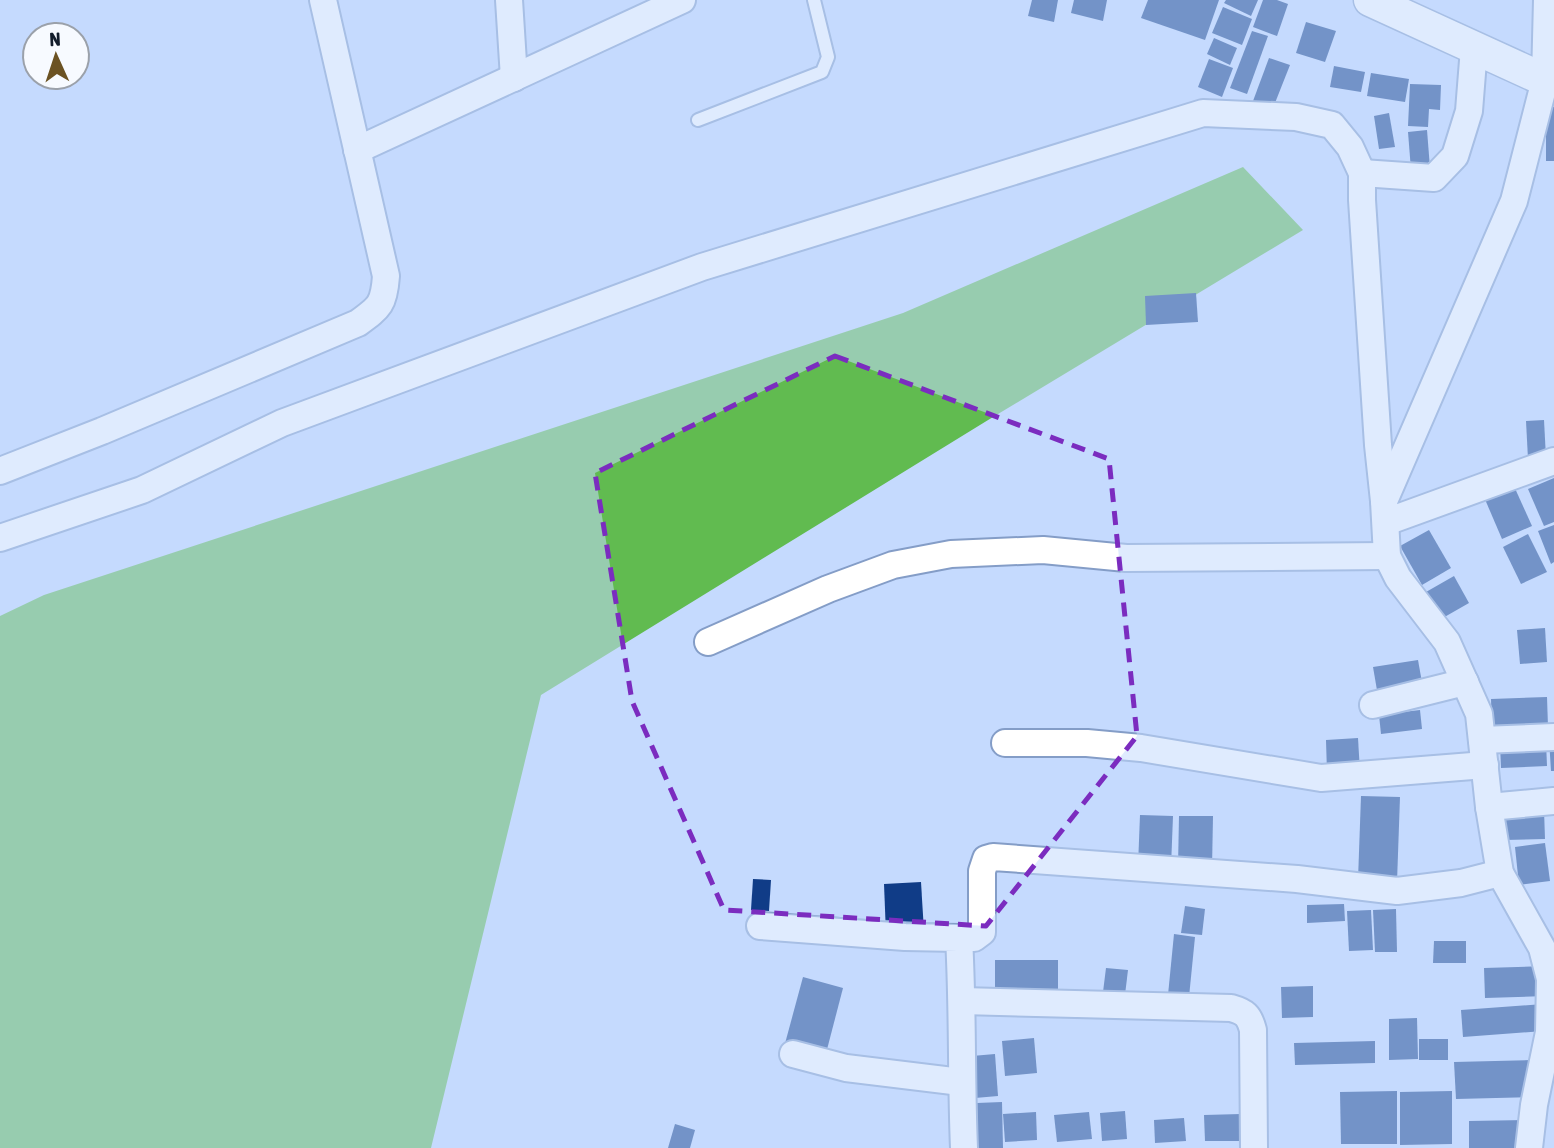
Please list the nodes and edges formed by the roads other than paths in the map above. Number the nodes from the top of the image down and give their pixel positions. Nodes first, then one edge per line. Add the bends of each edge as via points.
1 (323, 0) edge
2 (509, 0) edge
3 (682, 0) edge
4 (814, 0) edge
5 (1370, 0) edge
6 (1546, 0) edge
7 (1474, 48) junction
8 (514, 78) junction
9 (1550, 80) edge
10 (698, 120) dead end
11 (357, 150) junction
12 (1362, 173) junction
13 (1554, 461) edge
14 (0, 471) edge
15 (1385, 512) junction
16 (0, 538) edge
17 (1387, 556) junction
18 (708, 642) dead end
19 (1465, 682) junction
20 (1373, 705) dead end
21 (1554, 737) edge
22 (1005, 743) dead end
23 (1484, 753) junction
24 (1554, 801) edge
25 (1489, 807) junction
26 (1500, 873) junction
27 (761, 926) dead end
28 (959, 938) junction
29 (962, 1002) junction
30 (793, 1054) dead end
31 (961, 1082) junction
32 (1539, 1131) edge
33 (964, 1148) edge
34 (1254, 1148) edge

1 - 11 street
2 - 8 street
3 - 8 street
4 - 10 lane via 828,57 822,72
5 - 7 street
6 - 9 street
7 - 9 street
7 - 12 street via 1469,111 1455,156 1434,178
8 - 11 street
9 - 15 street via 1514,201
11 - 14 street via 386,276 385,296 378,309 358,323
12 - 15 street
12 - 16 street via 1350,147 1332,125 1296,117 1203,113 702,267 282,423 142,490
13 - 15 street
15 - 17 street
17 - 18 street via 1126,558 1043,550 951,554 892,565
17 - 19 street via 1398,578 1447,642
19 - 20 street
19 - 23 street via 1479,713
21 - 23 street
22 - 23 street via 1141,748 1321,778
23 - 25 street
24 - 25 street
25 - 26 street
26 - 28 street via 1397,891 1297,879 993,857 986,859 982,871 982,932 974,938
26 - 32 street via 1542,948 1550,979
27 - 28 street
28 - 29 street
29 - 31 street
29 - 34 street via 1243,1011 1253,1030
30 - 31 street via 846,1068
31 - 33 street

